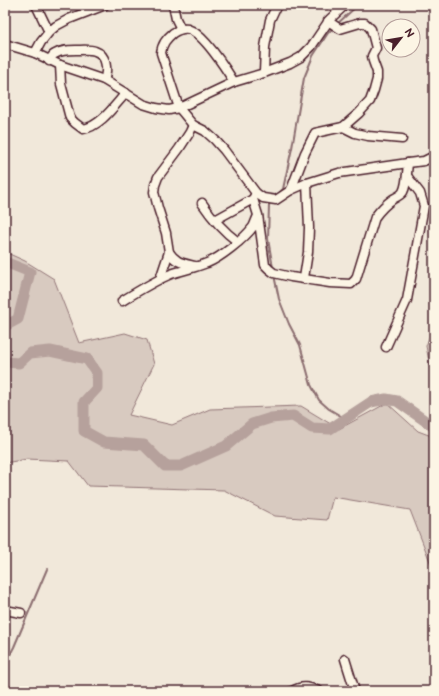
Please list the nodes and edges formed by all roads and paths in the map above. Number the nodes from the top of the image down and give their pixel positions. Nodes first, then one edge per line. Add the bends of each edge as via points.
1 (36, 5) edge
2 (105, 5) edge
3 (173, 5) edge
4 (277, 5) edge
5 (344, 5) edge
6 (333, 25) junction
7 (181, 29) junction
8 (49, 32) junction
9 (5, 44) edge
10 (34, 53) junction
11 (49, 61) junction
12 (60, 65) junction
13 (264, 73) junction
14 (104, 80) junction
15 (234, 82) junction
16 (126, 93) junction
17 (178, 108) junction
18 (193, 125) junction
19 (343, 127) junction
20 (402, 139) dead end
21 (434, 156) edge
22 (408, 164) junction
23 (407, 176) junction
24 (307, 183) junction
25 (291, 190) junction
26 (255, 196) junction
27 (202, 203) dead end
28 (258, 215) junction
29 (214, 220) junction
30 (238, 242) junction
31 (169, 252) junction
32 (196, 266) junction
33 (304, 278) junction
34 (160, 279) junction
35 (122, 301) dead end
36 (386, 347) dead end
37 (5, 610) edge
38 (21, 613) dead end
39 (345, 659) dead end
40 (292, 691) edge
41 (319, 691) edge
42 (355, 691) edge

1 - 8 street
2 - 8 street via 69,19
3 - 7 street
4 - 13 street via 270,20 266,40
5 - 6 street
6 - 13 street via 301,57
6 - 19 street via 343,29 365,23 370,28 376,48 372,56 377,79 370,101
7 - 15 street via 193,32 207,45 222,62
7 - 17 street via 165,40 161,54
8 - 10 street
9 - 10 street
10 - 11 street
11 - 12 street
11 - 14 street via 58,52 94,50 105,61
12 - 14 street
12 - 16 street via 67,110 70,118 83,129 95,124
13 - 15 street
14 - 16 street
15 - 17 street
16 - 17 street via 143,104 156,108
17 - 18 street
18 - 26 street via 205,131 224,150
18 - 31 street via 155,185 154,192
19 - 20 street via 368,136
19 - 25 street via 315,133
21 - 22 street
22 - 23 street
22 - 24 street via 339,173
23 - 33 street via 404,191 375,217 356,279 352,283
23 - 36 street via 420,192 424,206 407,300
24 - 25 street
24 - 33 street via 309,228
25 - 26 street via 276,200
26 - 28 street
26 - 29 street
27 - 29 street
28 - 30 street via 253,226
28 - 33 street via 265,265 274,273
29 - 30 street
30 - 32 street via 208,263
31 - 32 street via 180,262
31 - 34 street
32 - 34 street
34 - 35 street
37 - 38 street
39 - 42 street
40 - 41 street via 301,687

